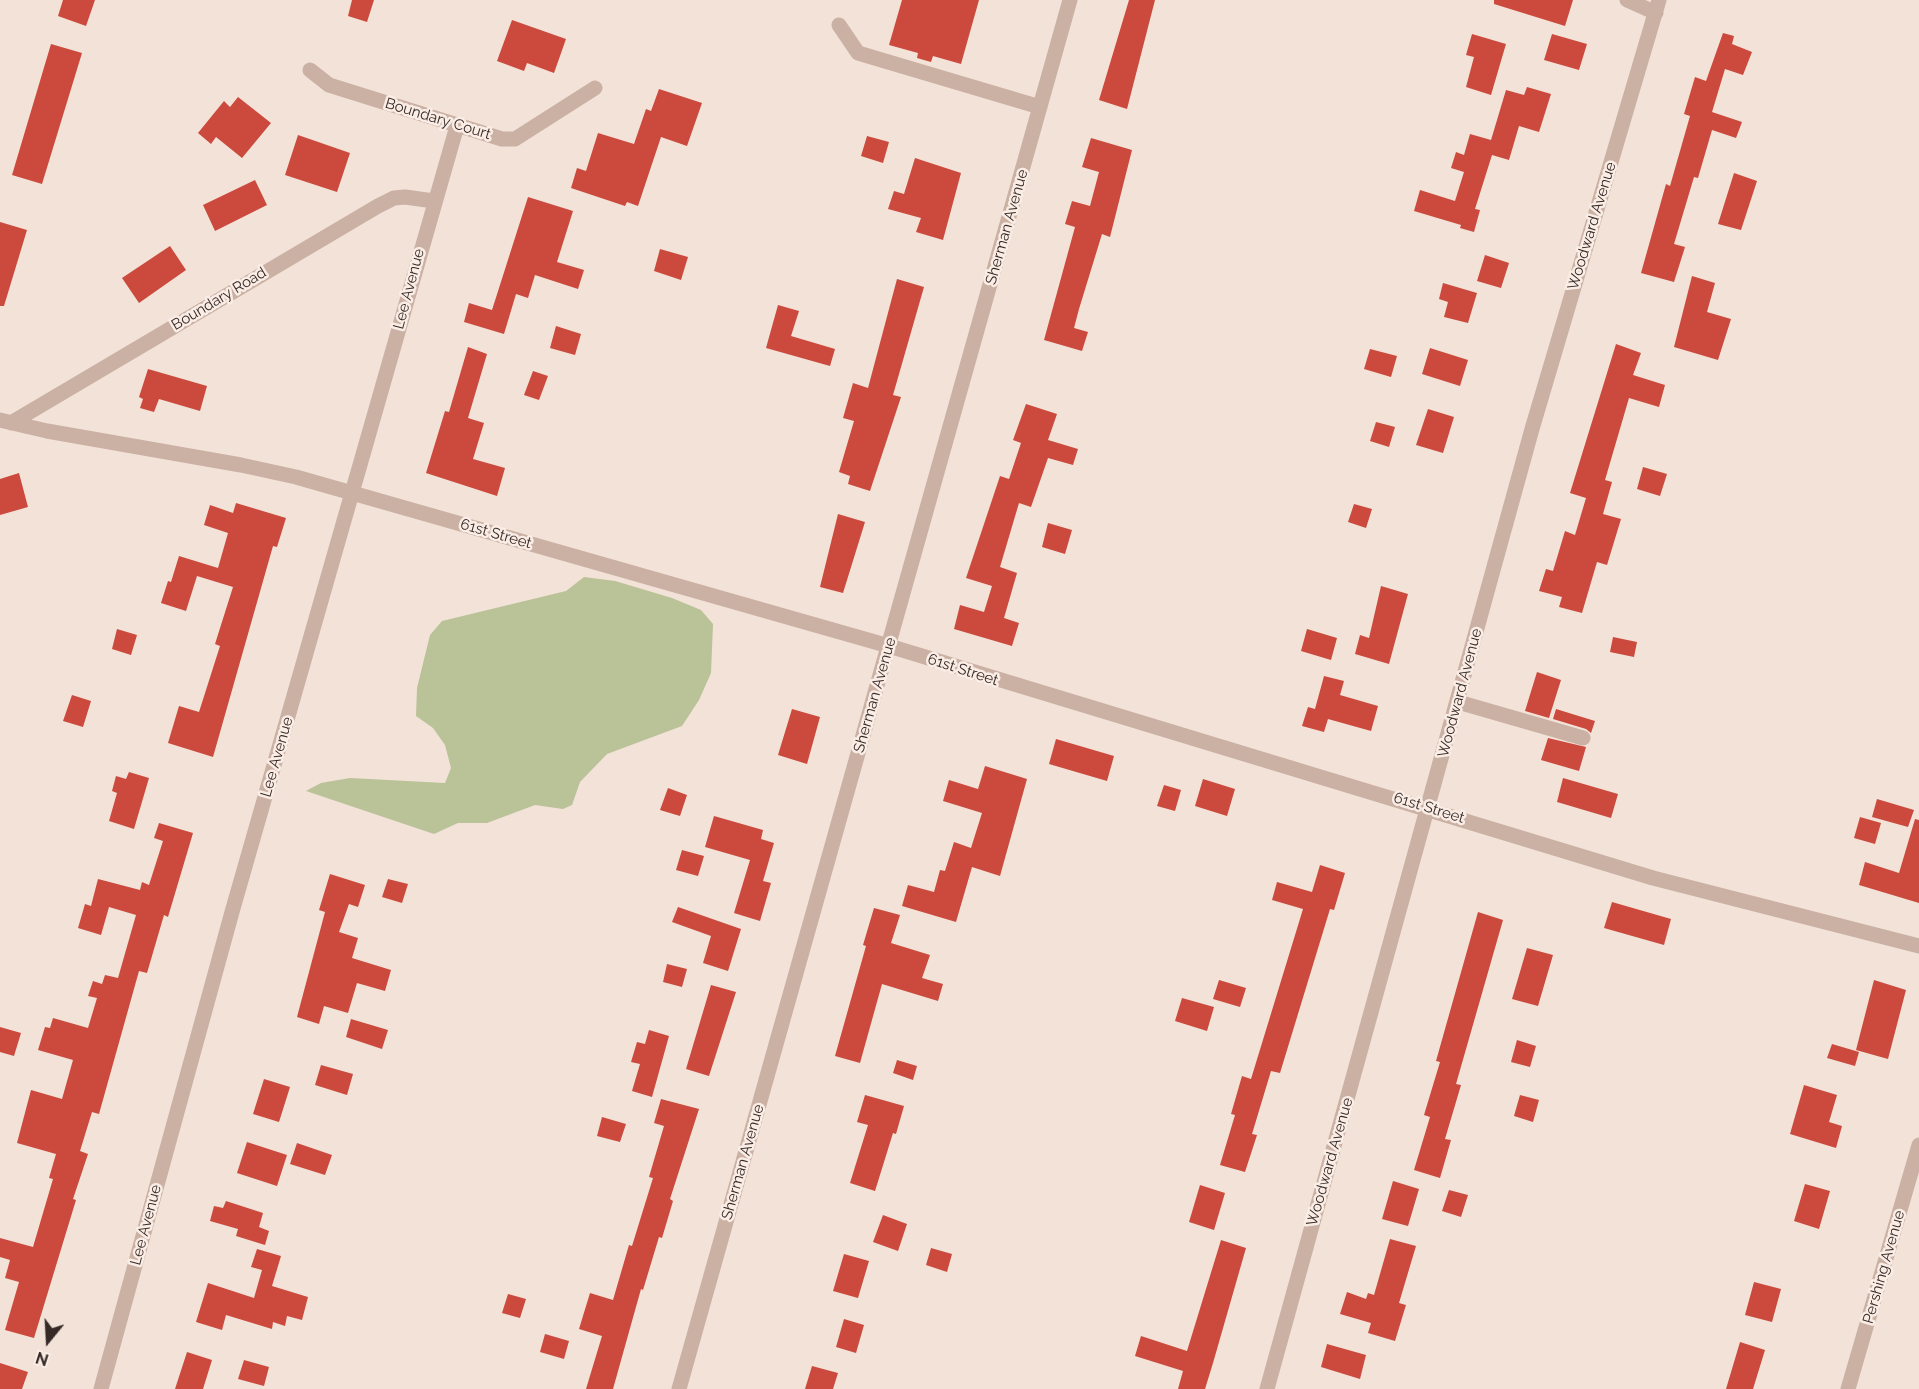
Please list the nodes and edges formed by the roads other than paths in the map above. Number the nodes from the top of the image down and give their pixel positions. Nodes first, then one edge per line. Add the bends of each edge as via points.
1 (1070, 0) edge
2 (1627, 0) edge
3 (1657, 7) edge
4 (839, 25) dead end
5 (310, 69) dead end
6 (595, 88) dead end
7 (1040, 107) junction
8 (457, 126) junction
9 (434, 201) junction
10 (4, 422) edge
11 (353, 494) junction
12 (889, 646) junction
13 (1458, 702) junction
14 (1583, 738) dead end
15 (1429, 808) junction
16 (1919, 946) edge
17 (1919, 1145) edge
18 (101, 1389) edge
19 (679, 1389) edge
20 (1268, 1389) edge
21 (1848, 1389) edge

1 - 7 street, Sherman Avenue
2 - 3 street
3 - 13 street, Woodward Avenue via 1532,429
4 - 7 street via 858,53
5 - 8 street, Boundary Court via 329,85
6 - 8 street, Boundary Court via 515,139
7 - 12 street, Sherman Avenue
8 - 9 street, Lee Avenue
9 - 10 street, Boundary Road via 405,197 378,206
9 - 11 street, Lee Avenue
10 - 11 street, 61st Street via 241,465
11 - 12 street, 61st Street
11 - 18 street, Lee Avenue via 232,912
12 - 15 street, 61st Street
12 - 19 street, Sherman Avenue
13 - 14 street
13 - 15 street, Woodward Avenue
15 - 16 street, 61st Street via 1653,878
15 - 20 street, Woodward Avenue
17 - 21 street, Pershing Avenue

